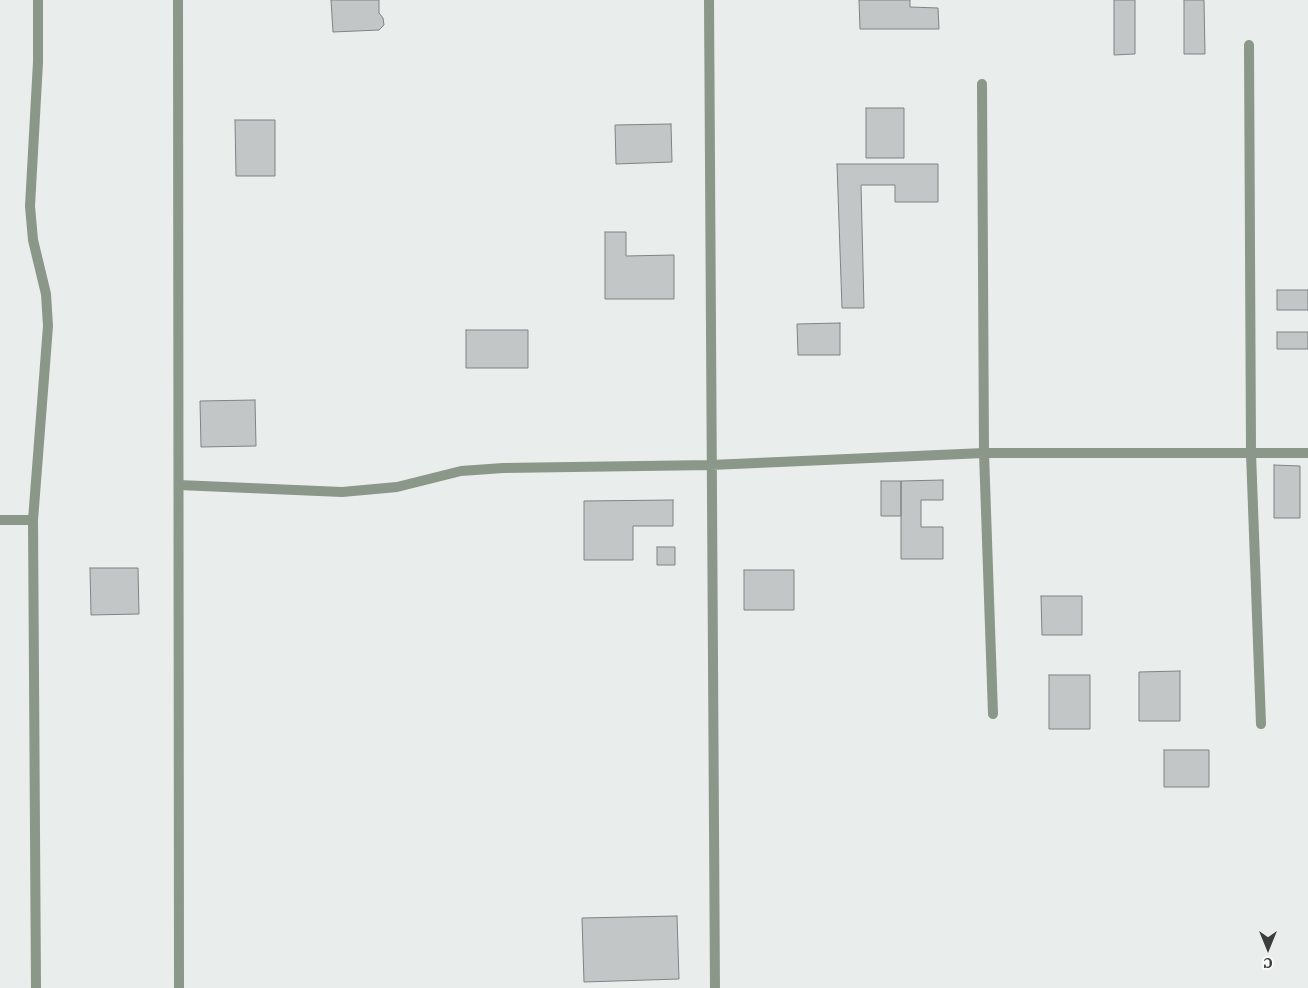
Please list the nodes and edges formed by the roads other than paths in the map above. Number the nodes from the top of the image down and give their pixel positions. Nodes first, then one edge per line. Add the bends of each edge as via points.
1 (38, 0) edge
2 (178, 0) edge
3 (709, 0) edge
4 (1249, 45) dead end
5 (982, 84) dead end
6 (1308, 452) edge
7 (984, 453) junction
8 (1251, 453) junction
9 (711, 465) junction
10 (179, 485) junction
11 (0, 520) edge
12 (34, 520) junction
13 (993, 714) dead end
14 (1260, 724) dead end
15 (36, 988) edge
16 (179, 988) edge
17 (715, 988) edge

1 - 12 street via 30,206 33,240 46,294 48,326
2 - 10 street
3 - 9 street
4 - 8 street
5 - 7 street
6 - 8 street
7 - 8 street
7 - 9 street
7 - 13 street
8 - 14 street
9 - 10 street via 461,470 397,487 342,492
9 - 17 street
10 - 16 street
11 - 12 street
12 - 15 street

